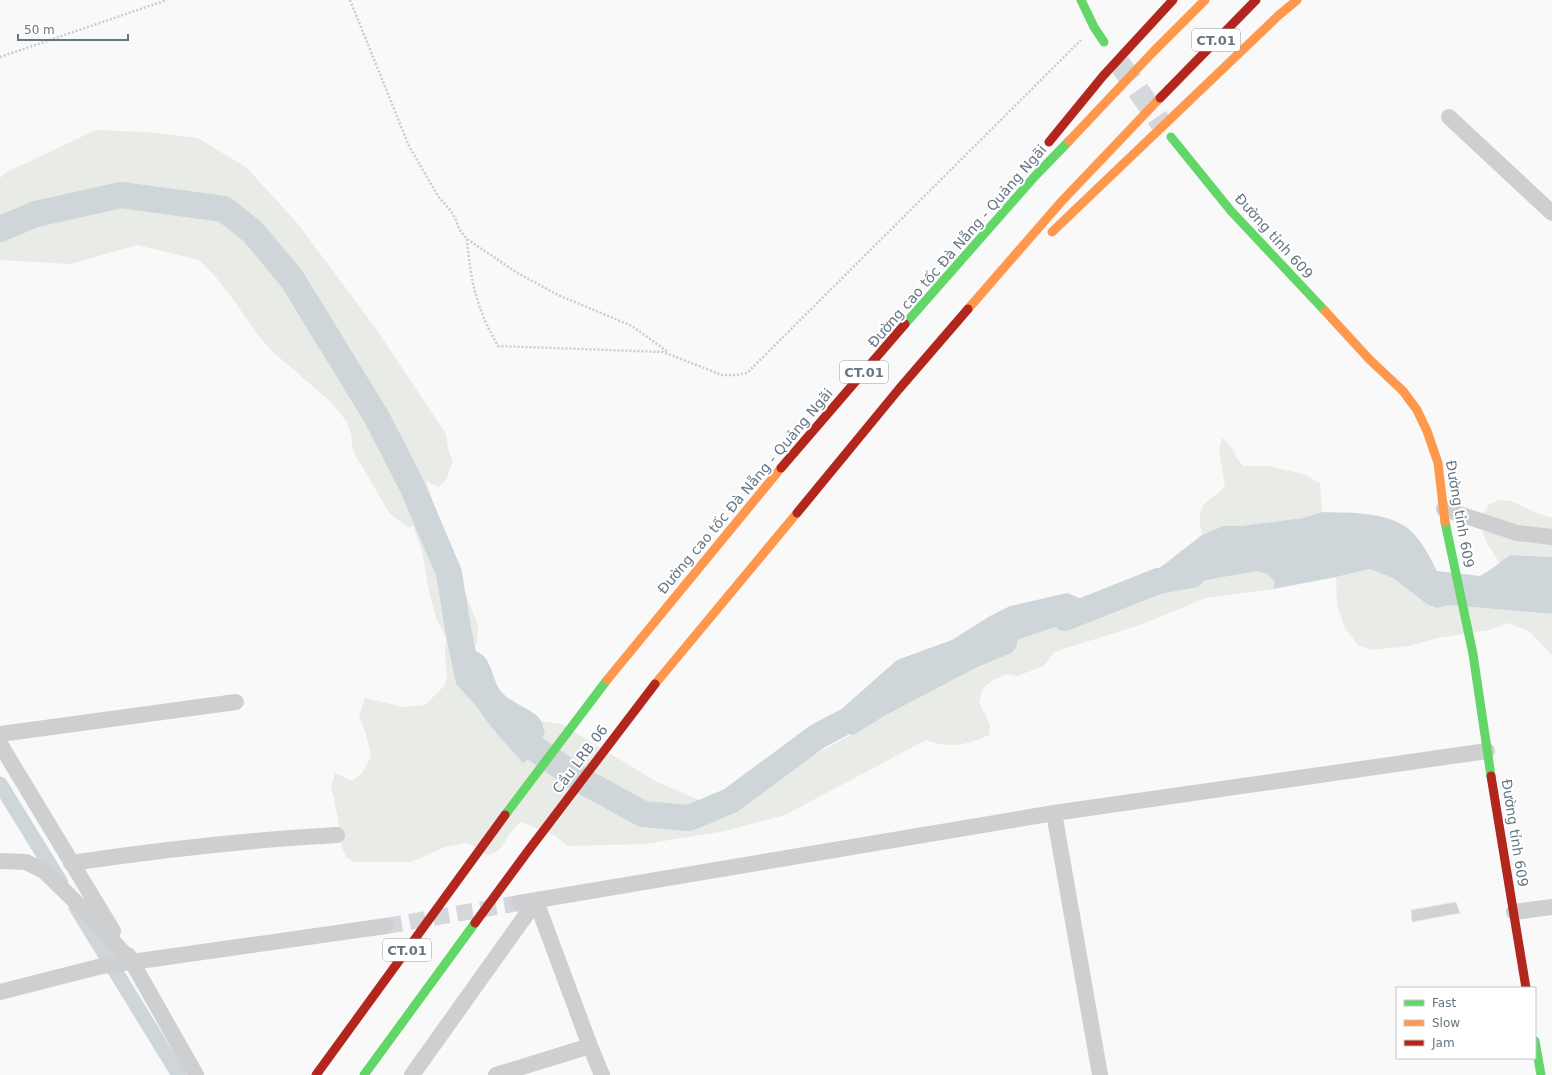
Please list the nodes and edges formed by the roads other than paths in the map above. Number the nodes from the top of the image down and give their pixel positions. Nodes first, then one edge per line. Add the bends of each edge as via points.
1 (1081, 0) edge
2 (1173, 0) edge
3 (1205, 0) edge
4 (1256, 0) edge
5 (1297, 0) edge
6 (1104, 42) dead end
7 (1449, 117) dead end
8 (1171, 137) dead end
9 (1043, 150) dead end
10 (1018, 181) dead end
11 (1552, 213) edge
12 (1048, 237) dead end
13 (1004, 282) dead end
14 (869, 366) junction
15 (899, 389) junction
16 (1444, 509) junction
17 (1552, 537) edge
18 (623, 660) joint
19 (236, 702) dead end
20 (0, 734) edge
21 (0, 744) edge
22 (1487, 751) junction
23 (1054, 813) junction
24 (337, 835) dead end
25 (0, 861) edge
26 (71, 863) junction
27 (536, 901) junction
28 (519, 903) tunnel mouth
29 (1552, 907) edge
30 (1514, 912) junction
31 (386, 926) tunnel mouth
32 (128, 963) junction
33 (1526, 987) edge
34 (0, 992) edge
35 (590, 1046) junction
36 (1536, 1047) edge
37 (196, 1075) edge
38 (316, 1075) edge
39 (364, 1075) edge
40 (412, 1075) edge
41 (496, 1075) edge
42 (602, 1075) edge
43 (1100, 1075) edge
44 (1541, 1075) edge

1 - 6 main road
2 - 9 main road via 1103,76
3 - 14 main road, Đường cao tốc Đà Nẵng - Quảng Ngãi / CT.01 via 1036,175
4 - 15 main road, CT.01 via 1061,202
5 - 12 main road
7 - 11 street
8 - 16 main road, Đường tỉnh 609 via 1231,210 1370,360 1411,400 1427,431 1438,463
10 - 14 main road
13 - 15 main road
14 - 18 main road, Đường cao tốc Đà Nẵng - Quảng Ngãi / CT.01 via 809,434
15 - 39 main road, Cầu LRB 06 / CT.01 via 655,684 528,851
16 - 17 street via 1517,533
16 - 22 main road, Đường tỉnh 609 via 1473,654
18 - 38 main road, Cầu LRB 06 / CT.01 via 498,824
19 - 20 street
21 - 26 street
22 - 23 street
22 - 30 main road, Đường tỉnh 609
23 - 27 street
23 - 43 street
24 - 26 street via 126,854
25 - 32 street via 26,862 44,871 85,911
26 - 32 street
27 - 28 street
27 - 35 street
27 - 40 street
29 - 30 street
30 - 33 main road, Đường tỉnh 609
31 - 32 street
32 - 34 street via 102,966
32 - 37 street
35 - 41 street
35 - 42 street
36 - 44 main road

